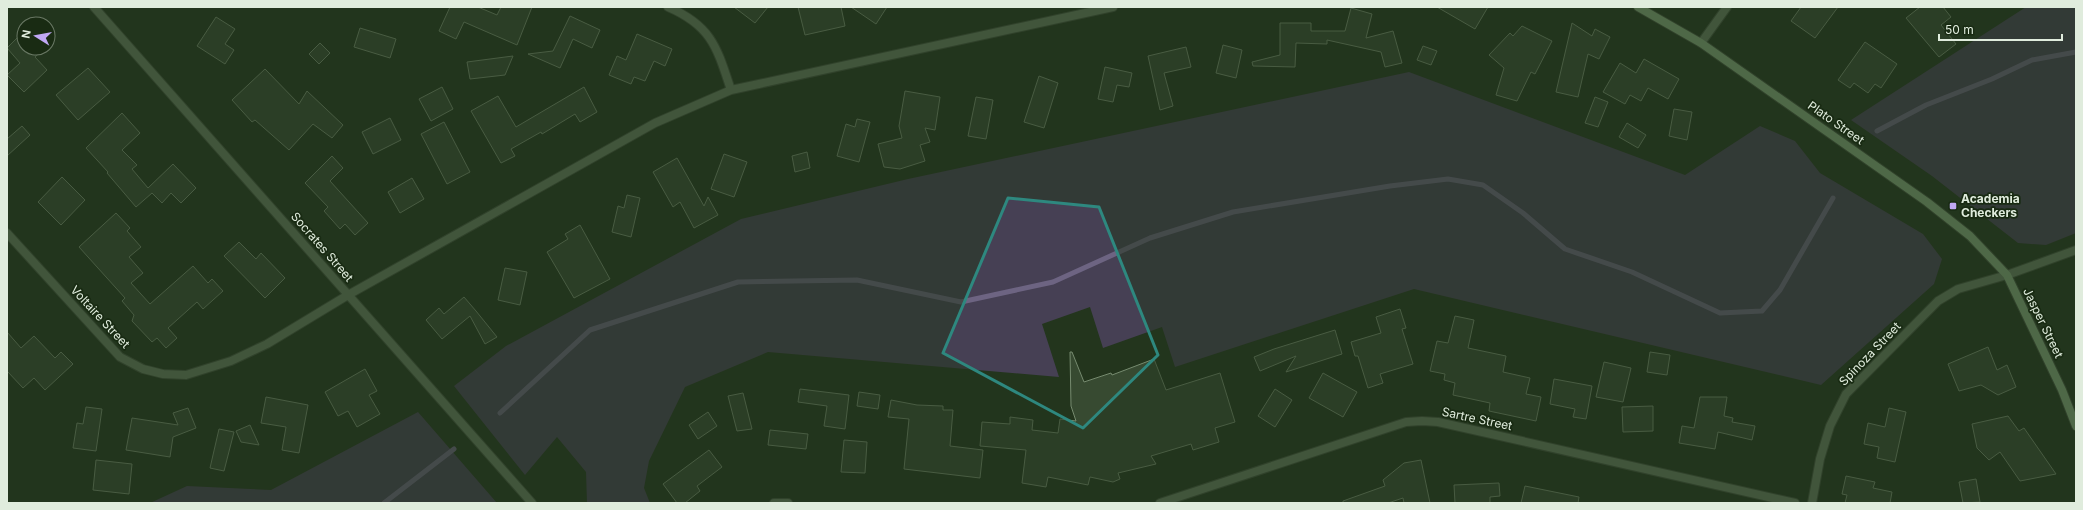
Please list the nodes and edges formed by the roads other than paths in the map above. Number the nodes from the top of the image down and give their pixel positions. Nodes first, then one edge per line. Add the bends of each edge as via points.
1 (94, 7) edge
2 (668, 7) edge
3 (1068, 7) edge
4 (1113, 7) edge
5 (1638, 7) edge
6 (1727, 7) edge
7 (1069, 16) junction
8 (1701, 43) junction
9 (731, 90) junction
10 (7, 233) edge
11 (2076, 250) edge
12 (2007, 275) junction
13 (348, 295) junction
14 (2076, 426) edge
15 (532, 503) edge
16 (774, 503) edge
17 (788, 503) edge
18 (1160, 503) edge
19 (1795, 503) edge
20 (1812, 503) edge

1 - 13 street, Socrates Street
2 - 9 street via 704,29 716,47
3 - 7 street
4 - 7 street, Voltaire Street
5 - 8 street, Plato Street
6 - 8 street
7 - 9 street, Voltaire Street
8 - 12 street, Plato Street via 1927,202 1970,236
9 - 13 street, Voltaire Street via 655,123
10 - 13 street, Voltaire Street via 120,357 143,369 163,374 186,375 231,361 267,344
11 - 12 street, Spinoza Street
12 - 14 street, Jasper Street via 2062,390
12 - 20 street, Spinoza Street via 1958,289 1938,301 1846,394 1830,426 1820,459
13 - 15 street, Socrates Street
16 - 17 street
18 - 19 street, Sartre Street via 1406,422 1422,421 1446,424

